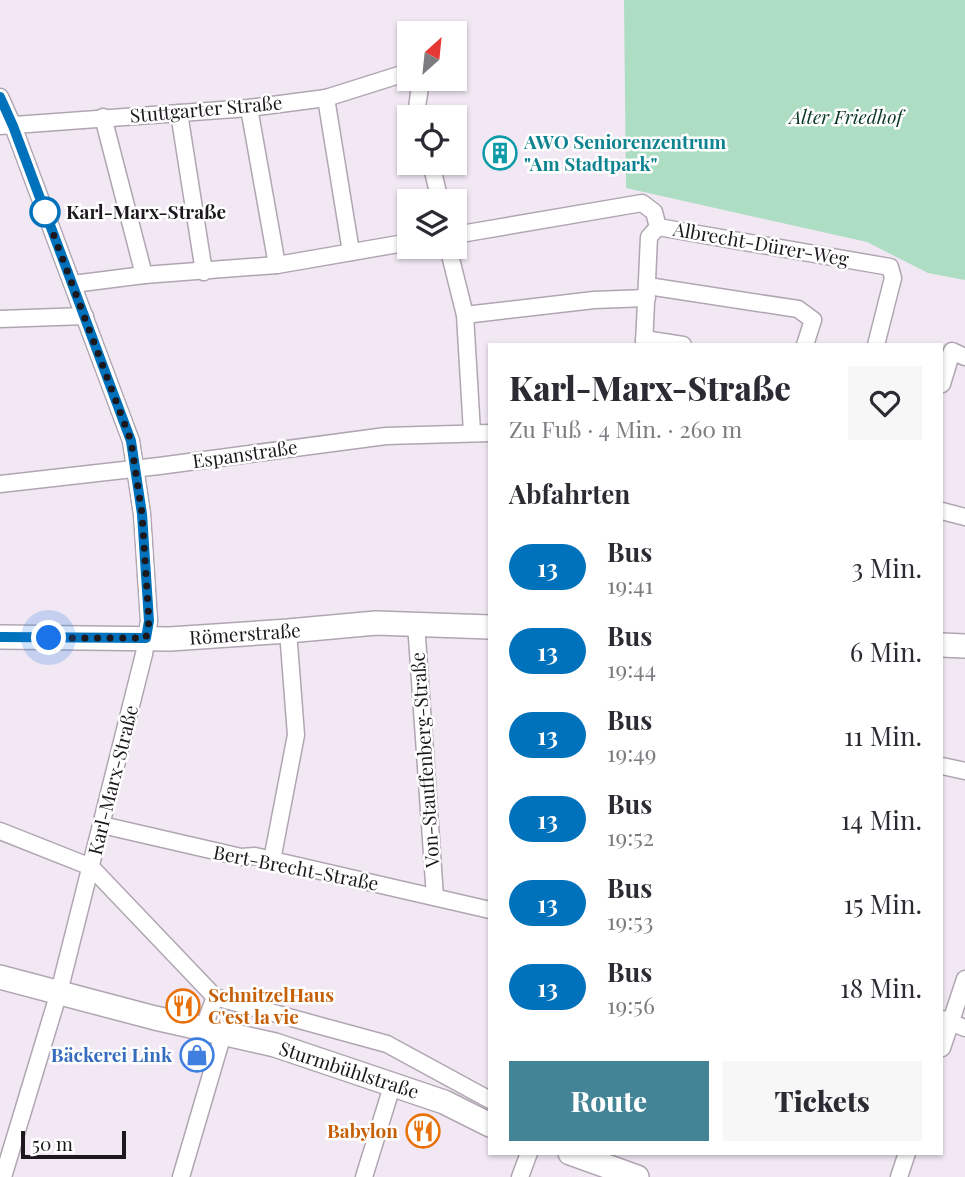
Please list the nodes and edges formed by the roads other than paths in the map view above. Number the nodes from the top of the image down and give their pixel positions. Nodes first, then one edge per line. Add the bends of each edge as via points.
1 (397, 76) edge
2 (0, 97) edge
3 (326, 98) junction
4 (250, 108) junction
5 (179, 113) junction
6 (103, 117) junction
7 (7, 126) edge
8 (658, 227) junction
9 (467, 233) edge
10 (397, 245) edge
11 (351, 252) junction
12 (451, 259) edge
13 (277, 265) junction
14 (204, 272) junction
15 (144, 275) junction
16 (73, 284) junction
17 (647, 292) junction
18 (465, 315) junction
19 (85, 316) junction
20 (0, 319) edge
21 (644, 342) edge
22 (806, 343) edge
23 (877, 343) edge
24 (959, 354) edge
25 (943, 382) edge
26 (472, 432) junction
27 (488, 433) edge
28 (136, 468) junction
29 (0, 484) edge
30 (943, 511) edge
31 (965, 517) edge
32 (416, 623) junction
33 (488, 627) edge
34 (288, 631) junction
35 (0, 637) edge
36 (146, 638) junction
37 (943, 645) edge
38 (965, 646) edge
39 (943, 766) edge
40 (965, 771) edge
41 (102, 825) junction
42 (0, 831) edge
43 (272, 860) junction
44 (91, 867) junction
45 (435, 897) junction
46 (488, 910) edge
47 (0, 977) edge
48 (965, 979) edge
49 (59, 992) junction
50 (215, 997) junction
51 (952, 1023) edge
52 (213, 1031) junction
53 (943, 1046) edge
54 (393, 1083) junction
55 (488, 1099) edge
56 (488, 1124) edge
57 (528, 1155) edge
58 (576, 1155) edge
59 (906, 1155) edge
60 (3, 1177) edge
61 (181, 1177) edge
62 (364, 1177) edge
63 (520, 1177) edge
64 (637, 1177) edge
65 (899, 1177) edge

1 - 3 street, Stuttgarter Straße
2 - 7 street, Karl-Marx-Straße
3 - 4 street, Stuttgarter Straße
3 - 11 street
4 - 5 street, Stuttgarter Straße
4 - 13 street
5 - 6 street, Stuttgarter Straße
5 - 14 street
6 - 7 street, Stuttgarter Straße
6 - 15 street
7 - 16 street, Karl-Marx-Straße
8 - 9 street via 654,212 642,203
8 - 17 street, Albrecht-Dürer-Weg via 649,237
8 - 23 street, Albrecht-Dürer-Weg via 890,267 893,278
10 - 11 street
11 - 13 street
12 - 18 street
13 - 14 street
14 - 15 street
15 - 16 street
16 - 19 street, Karl-Marx-Straße
17 - 18 street
17 - 21 street, Albrecht-Dürer-Weg
17 - 22 street via 799,309 813,320
18 - 26 street
19 - 20 street
19 - 28 street, Karl-Marx-Straße via 122,414
24 - 25 street
26 - 27 street, Espanstraße
26 - 28 street, Espanstraße via 386,436
28 - 29 street, Espanstraße
28 - 36 street, Karl-Marx-Straße via 149,621
30 - 31 street
32 - 33 main road, Römerstraße
32 - 34 main road, Römerstraße
32 - 45 street, Von-Stauffenberg-Straße
34 - 36 main road, Römerstraße
34 - 43 street via 296,735
35 - 36 main road, Römerstraße
36 - 41 street, Karl-Marx-Straße
37 - 38 main road
39 - 40 street
41 - 43 street, Bert-Brecht-Straße
41 - 44 street, Karl-Marx-Straße
42 - 44 street
43 - 45 street, Bert-Brecht-Straße
44 - 49 street, Karl-Marx-Straße
44 - 50 street
45 - 46 street, Bert-Brecht-Straße
47 - 49 main road, Sturmbühlstraße
48 - 51 street
49 - 52 main road, Sturmbühlstraße
49 - 60 street, Karl-Marx-Straße
50 - 52 street
50 - 55 street, Sturmbühlstraße via 387,1044
51 - 53 street
52 - 54 main road, Sturmbühlstraße via 275,1045
52 - 61 street
54 - 56 main road, Sturmbühlstraße
54 - 62 street
57 - 63 street
58 - 64 main road
59 - 65 street

